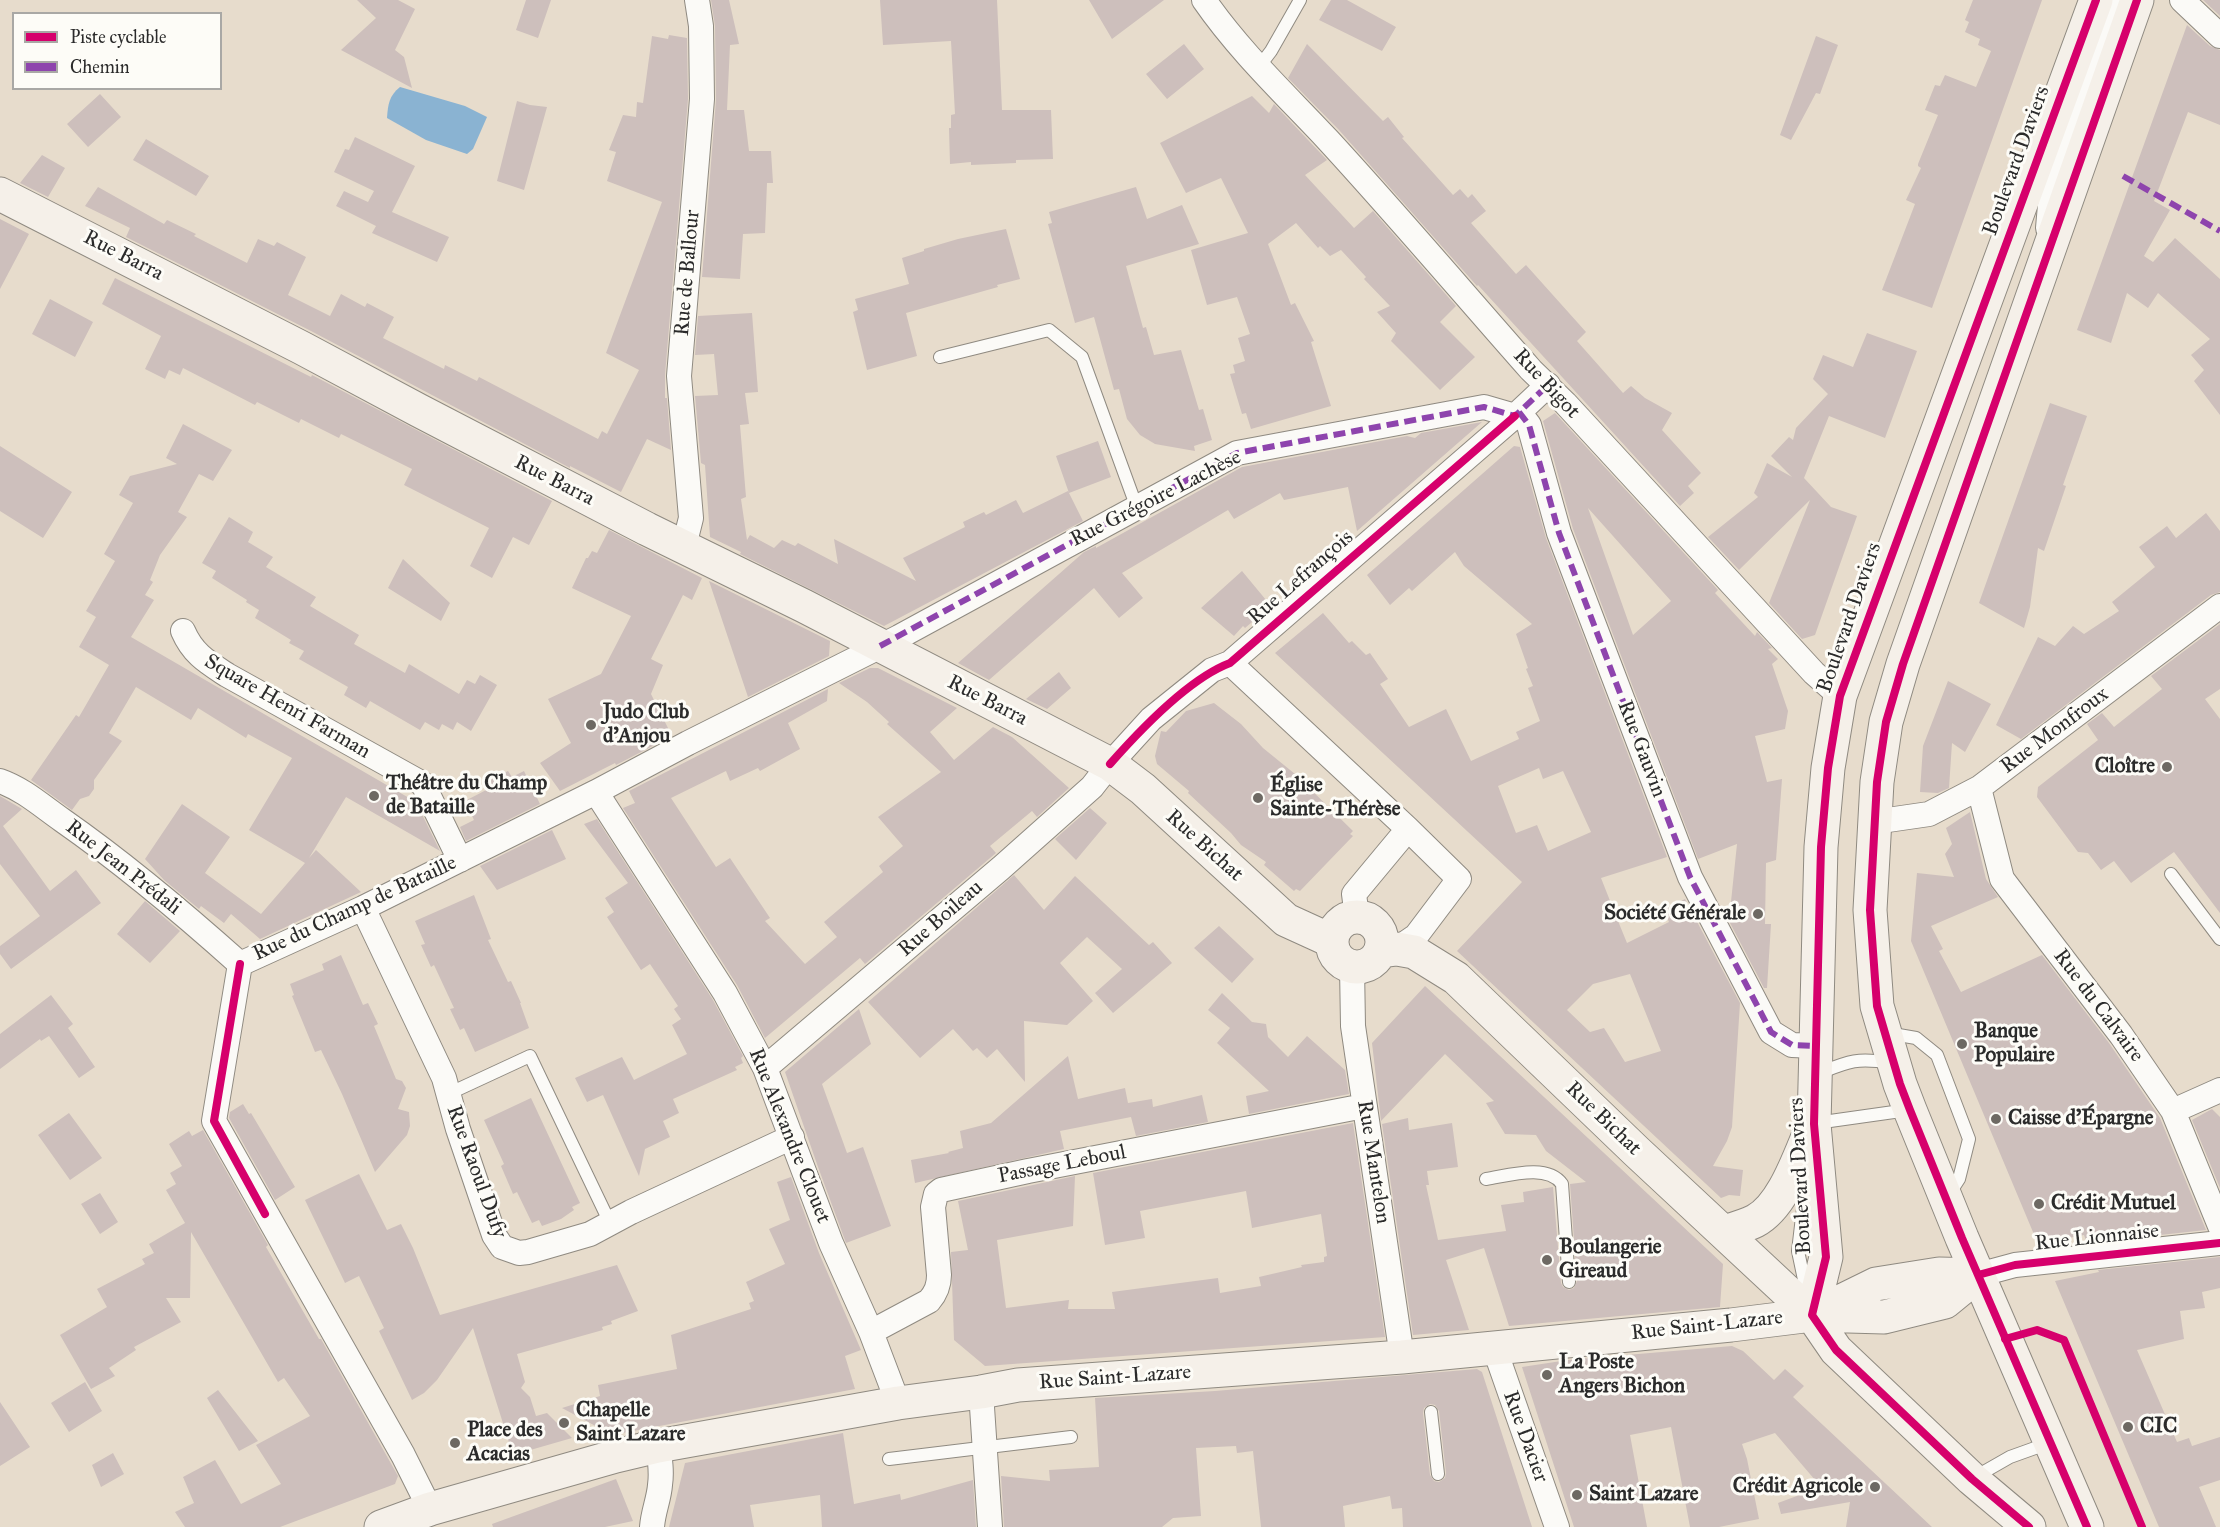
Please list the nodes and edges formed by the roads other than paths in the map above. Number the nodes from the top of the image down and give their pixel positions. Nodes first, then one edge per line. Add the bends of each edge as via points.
1 (697, 0) edge
2 (1204, 0) edge
3 (1300, 0) edge
4 (2096, 0) edge
5 (2115, 0) edge
6 (2137, 0) edge
7 (2182, 0) edge
8 (2220, 36) edge
9 (1258, 68) junction
10 (0, 194) edge
11 (2045, 257) junction
12 (940, 357) dead end
13 (1548, 385) junction
14 (1517, 414) junction
15 (1137, 507) junction
16 (684, 546) junction
17 (2220, 606) edge
18 (183, 631) dead end
19 (880, 646) junction
20 (1230, 663) junction
21 (1840, 696) junction
22 (1110, 764) junction
23 (0, 781) edge
24 (1979, 788) junction
25 (597, 792) junction
26 (1874, 822) junction
27 (1408, 829) junction
28 (460, 860) junction
29 (2171, 874) dead end
30 (363, 908) junction
31 (1357, 917) junction
32 (2220, 939) edge
33 (1332, 940) junction
34 (1389, 950) junction
35 (240, 964) junction
36 (1352, 967) junction
37 (1889, 1048) junction
38 (1815, 1061) junction
39 (765, 1068) junction
40 (2220, 1090) edge
41 (448, 1094) junction
42 (1364, 1106) junction
43 (1910, 1110) junction
44 (2173, 1111) junction
45 (1814, 1124) junction
46 (792, 1137) junction
47 (1486, 1179) dead end
48 (1946, 1199) junction
49 (610, 1223) junction
50 (2220, 1226) edge
51 (1724, 1232) junction
52 (2220, 1243) edge
53 (1978, 1275) junction
54 (1569, 1282) dead end
55 (1812, 1315) junction
56 (871, 1332) junction
57 (1494, 1347) junction
58 (1419, 1360) junction
59 (981, 1392) junction
60 (898, 1403) junction
61 (1431, 1412) dead end
62 (1071, 1437) dead end
63 (2049, 1442) junction
64 (658, 1446) junction
65 (985, 1448) junction
66 (889, 1460) dead end
67 (1438, 1474) dead end
68 (1971, 1479) junction
69 (430, 1509) junction
70 (381, 1527) edge
71 (652, 1527) edge
72 (990, 1527) edge
73 (1557, 1527) edge
74 (2029, 1527) edge
75 (2087, 1527) edge

1 - 16 street, Rue de Ballour via 702,99 679,376 691,518
2 - 9 street, Rue Bigot
3 - 9 lane
4 - 21 main road, Boulevard Daviers
5 - 11 street, Boulevard Daviers via 2053,171
6 - 11 main road, Boulevard Daviers
7 - 8 street
9 - 13 street, Rue Bigot via 1328,140
10 - 16 main road, Rue Barra
11 - 26 main road, Boulevard Daviers via 1903,664 1886,722
12 - 15 lane via 1049,330 1082,357
13 - 14 street
13 - 21 street, Rue Bigot via 1814,673
14 - 15 street, Rue Grégoire Lachèse via 1484,407 1238,453
14 - 20 street, Rue Lefrançois
14 - 38 street, Rue Gauvin via 1529,425 1558,534 1690,877 1771,1032
15 - 19 street, Rue Grégoire Lachèse
16 - 19 main road, Rue Barra
17 - 24 street, Rue Monfroux
18 - 28 street, Square Henri Farman via 200,657 227,675 423,784
19 - 22 main road, Rue Barra
19 - 25 street, Rue du Champ de Bataille
20 - 22 street, Rue Lefrançois via 1212,670 1151,719
20 - 27 street
21 - 38 main road, Boulevard Daviers via 1821,847
22 - 33 main road, Rue Bichat via 1143,789 1286,920
22 - 39 street, Rue Boileau via 1092,787 1010,860
23 - 35 street, Rue Jean Prédali via 83,835 173,904
24 - 26 street, Rue Monfroux via 1929,814
24 - 44 street, Rue du Calvaire via 2002,879 2121,1035
25 - 28 street, Rue du Champ de Bataille
25 - 39 street, Rue Alexandre Clouet via 724,993
26 - 37 main road, Boulevard Daviers via 1870,910 1877,1006
27 - 31 street via 1354,894
27 - 34 street via 1459,879 1416,936
28 - 30 street, Rue du Champ de Bataille
29 - 32 lane
30 - 35 street, Rue du Champ de Bataille
30 - 41 street, Rue Raoul Dufy via 444,1078
31 - 33 main road via 1342,922
31 - 34 main road via 1378,928
33 - 36 main road via 1338,958
34 - 36 main road via 1366,966
34 - 51 main road, Rue Bichat via 1414,952 1456,978
35 - 69 street, Rue du Champ de Bataille via 213,1121
36 - 42 street, Rue Mantelon via 1353,1026
37 - 38 lane via 1846,1062
37 - 43 main road, Boulevard Daviers
37 - 48 lane via 1916,1038 1937,1055 1969,1139 1959,1179
38 - 45 main road, Boulevard Daviers
39 - 46 street, Rue Alexandre Clouet
40 - 44 street
41 - 49 lane via 530,1056
41 - 49 street, Rue Raoul Dufy via 494,1235 502,1247 528,1252 590,1234
42 - 56 street, Passage Leboul via 940,1190 933,1207 939,1275 935,1294
42 - 58 street, Rue Mantelon
43 - 45 lane
43 - 48 main road, Boulevard Daviers
44 - 50 street, Rue du Calvaire
45 - 51 main road via 1775,1202 1756,1220
45 - 55 main road, Boulevard Daviers via 1826,1257
46 - 49 street, Rue Raoul Dufy
46 - 56 street, Rue Alexandre Clouet via 831,1243
47 - 54 lane via 1534,1173 1559,1180
48 - 53 main road, Boulevard Daviers
51 - 55 main road, Rue Bichat
52 - 53 street, Rue Lionnaise via 2015,1265
53 - 55 main road, Rue Saint-Lazare via 1946,1302 1884,1317
53 - 63 main road, Boulevard Daviers
55 - 57 main road, Rue Saint-Lazare via 1713,1327 1577,1335
55 - 68 main road, Rue Bichat via 1836,1350
56 - 60 street, Rue Alexandre Clouet
57 - 58 main road, Rue Saint-Lazare
57 - 73 street, Rue Dacier
58 - 59 main road, Rue Saint-Lazare via 1018,1385
59 - 60 main road, Rue Saint-Lazare
59 - 65 street
60 - 64 main road, Rue Saint-Lazare
61 - 67 lane
62 - 65 lane
63 - 68 lane via 2010,1457
63 - 75 main road, Boulevard Daviers
64 - 69 main road, Rue Saint-Lazare
64 - 71 street via 660,1487
65 - 66 lane
65 - 72 street
68 - 74 main road, Rue Bichat
69 - 70 main road, Rue Saint-Lazare

